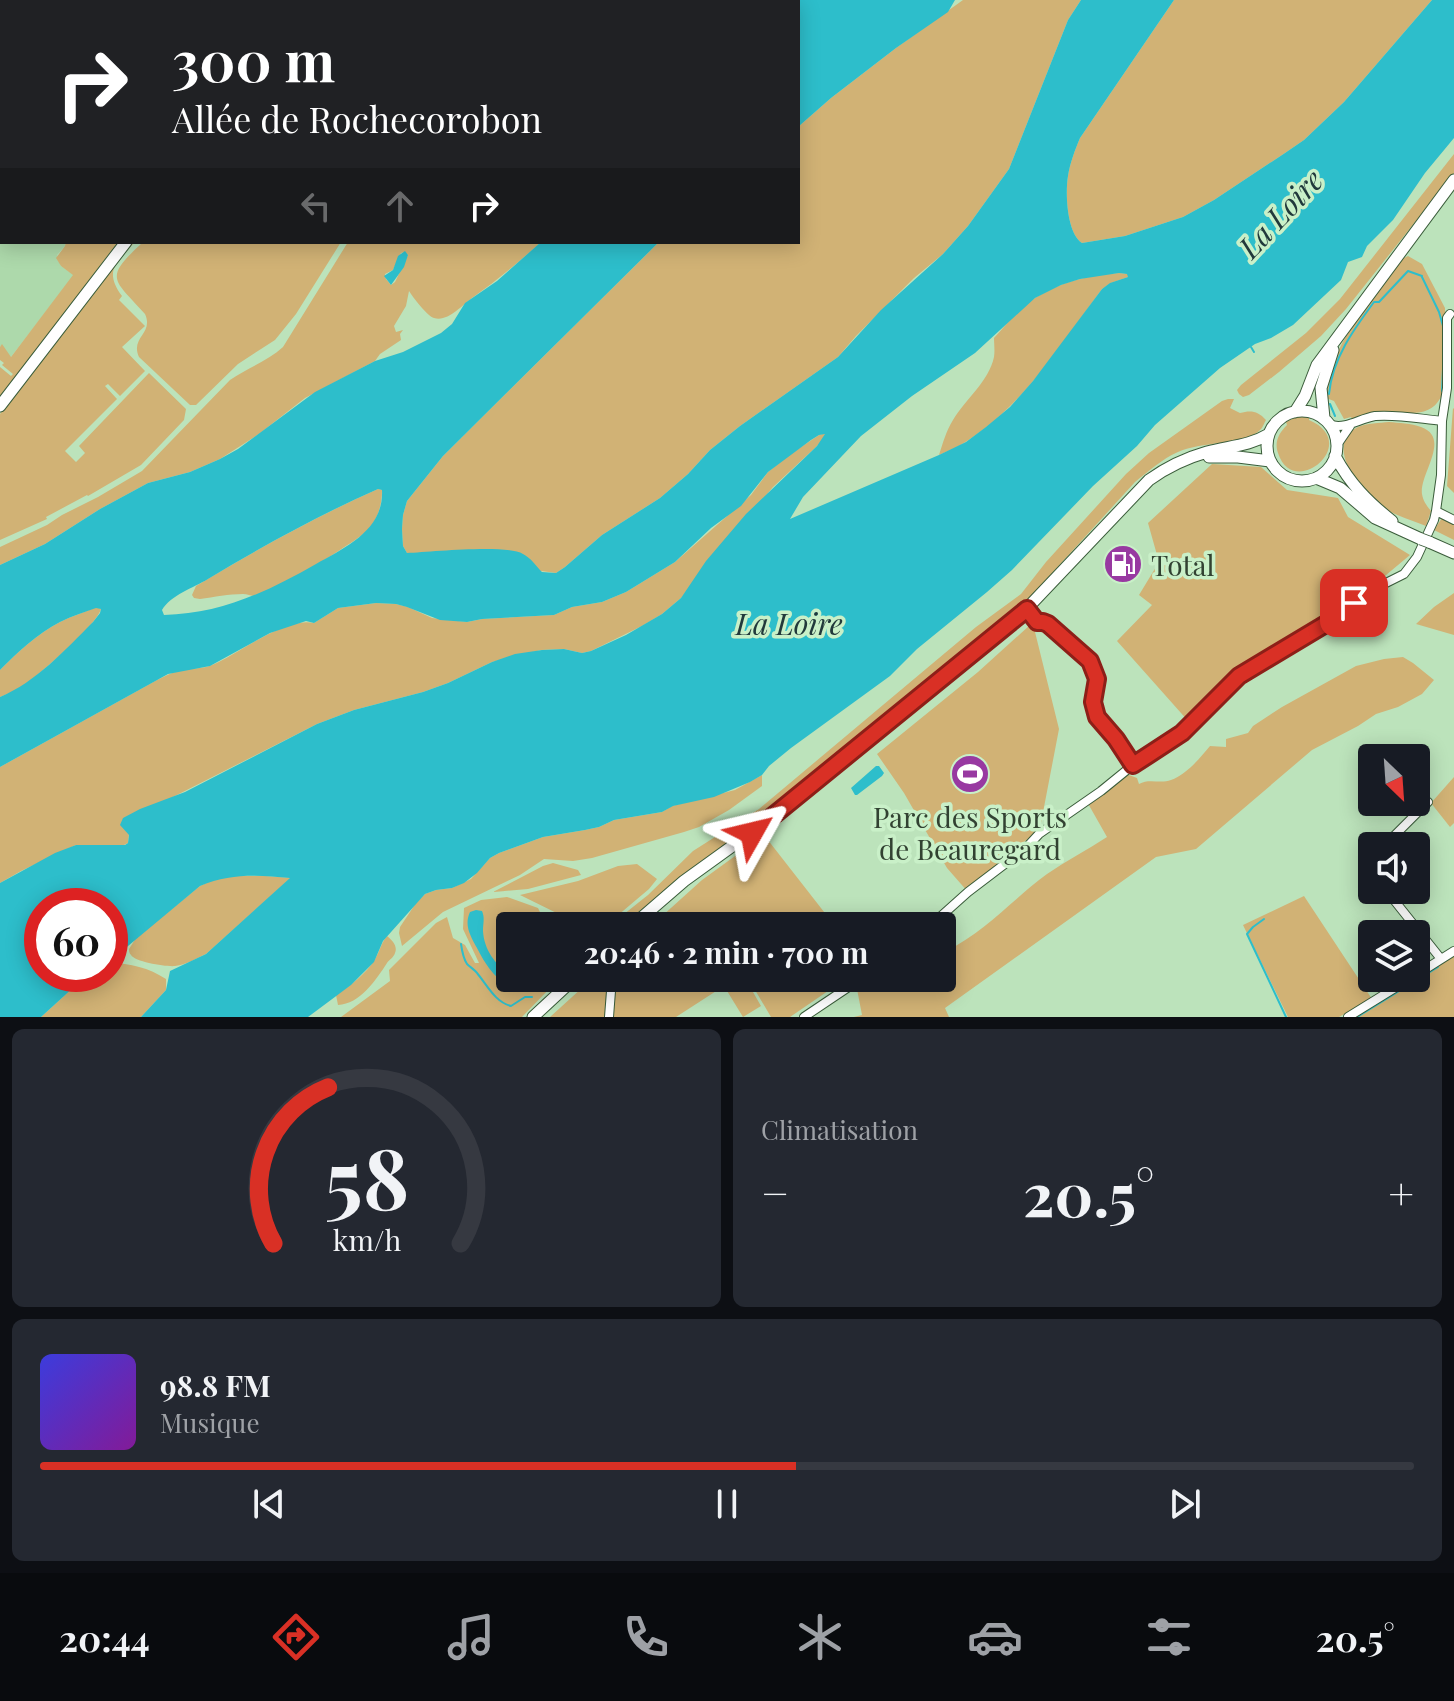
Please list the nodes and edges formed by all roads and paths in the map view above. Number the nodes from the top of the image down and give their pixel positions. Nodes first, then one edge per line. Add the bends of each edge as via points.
1 (1454, 180) edge
2 (124, 244) edge
3 (1450, 314) dead end
4 (1339, 335) junction
5 (0, 406) edge
6 (1295, 412) junction
7 (1442, 421) junction
8 (1327, 422) junction
9 (1351, 425) junction
10 (1269, 434) junction
11 (1336, 450) junction
12 (1189, 458) junction
13 (1270, 461) junction
14 (1316, 478) junction
15 (1436, 511) junction
16 (1454, 520) edge
17 (1406, 532) junction
18 (1454, 553) edge
19 (1027, 609) junction
20 (1131, 766) junction
21 (1414, 816) edge
22 (1398, 832) edge
23 (1397, 904) edge
24 (648, 912) edge
25 (946, 912) edge
26 (1454, 951) edge
27 (1441, 959) junction
28 (1430, 966) edge
29 (560, 992) edge
30 (611, 992) edge
31 (841, 992) edge
32 (1388, 992) edge
33 (533, 1017) edge
34 (609, 1017) edge
35 (804, 1017) edge
36 (1348, 1017) edge

1 - 4 main road
2 - 5 main road
3 - 7 street
4 - 6 main road via 1317,365
4 - 8 main road via 1321,388
6 - 8 main road via 1315,413
6 - 10 main road via 1281,418
7 - 9 street via 1376,416
7 - 15 street
8 - 9 street
8 - 11 main road
9 - 11 street
10 - 12 main road
10 - 13 main road
11 - 14 main road via 1331,465
11 - 17 main road via 1357,491
12 - 13 main road
12 - 19 main road via 1149,480
13 - 14 main road via 1285,477
14 - 17 main road
15 - 16 street
15 - 20 street via 1404,574 1239,676 1182,733
17 - 18 main road
19 - 20 street via 1090,661 1097,679 1097,717
19 - 24 main road via 785,808
20 - 25 street
21 - 22 street
23 - 27 street
26 - 27 street
27 - 28 street
29 - 33 main road
30 - 34 street
31 - 35 street
32 - 36 street

